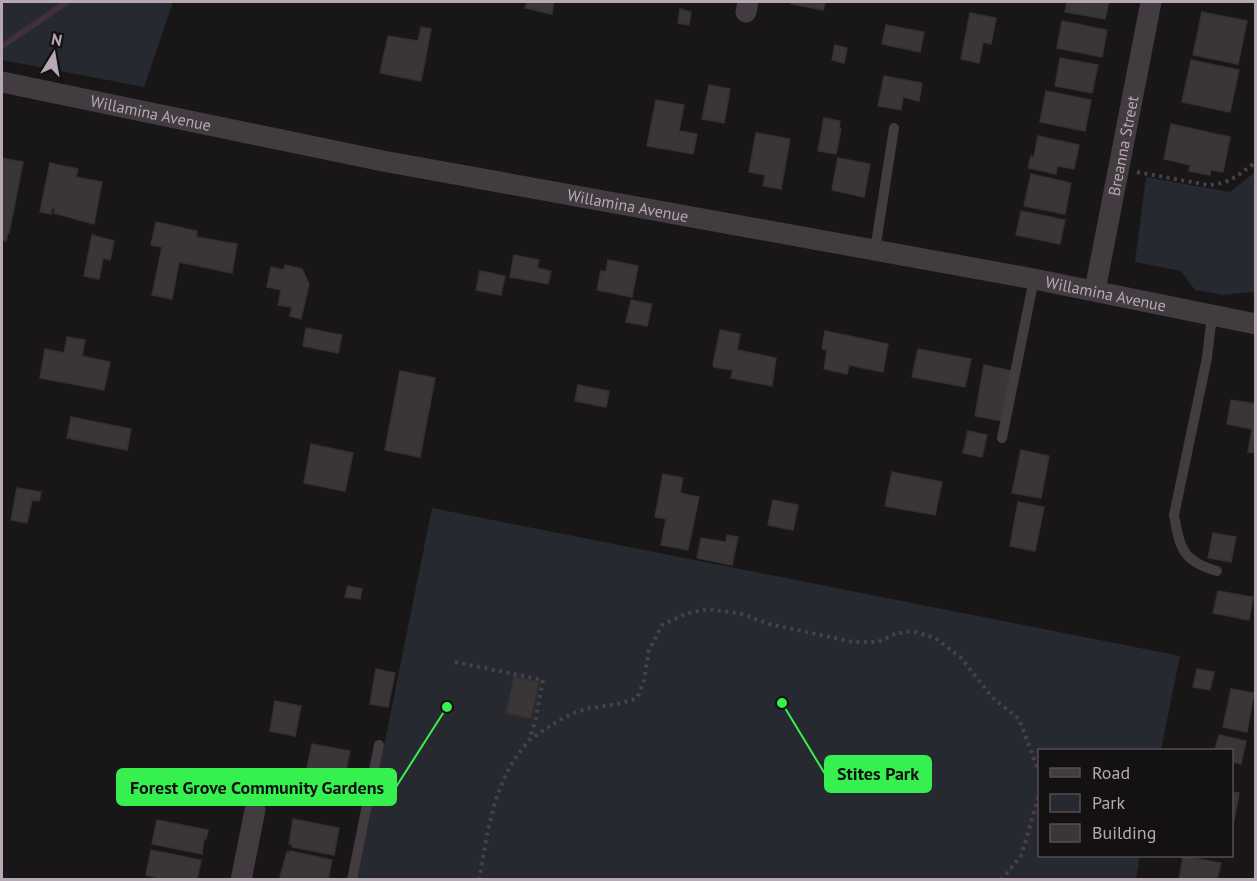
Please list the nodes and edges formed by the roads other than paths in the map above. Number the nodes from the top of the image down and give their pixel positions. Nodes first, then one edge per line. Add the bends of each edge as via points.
1 (1151, 2) edge
2 (2, 82) edge
3 (894, 128) dead end
4 (875, 250) junction
5 (1034, 279) junction
6 (1095, 290) junction
7 (1212, 315) junction
8 (1256, 324) edge
9 (1002, 438) dead end
10 (1216, 571) dead end
11 (379, 745) dead end
12 (255, 810) dead end
13 (241, 879) edge
14 (352, 879) edge

1 - 6 street, Breanna Street
2 - 4 street, Willamina Avenue via 383,161
3 - 4 lane
4 - 5 street, Willamina Avenue
5 - 6 street, Willamina Avenue
5 - 9 lane
6 - 7 street, Willamina Avenue
7 - 8 street, Willamina Avenue
7 - 10 lane via 1205,369 1174,515 1186,556
11 - 14 lane
12 - 13 street

